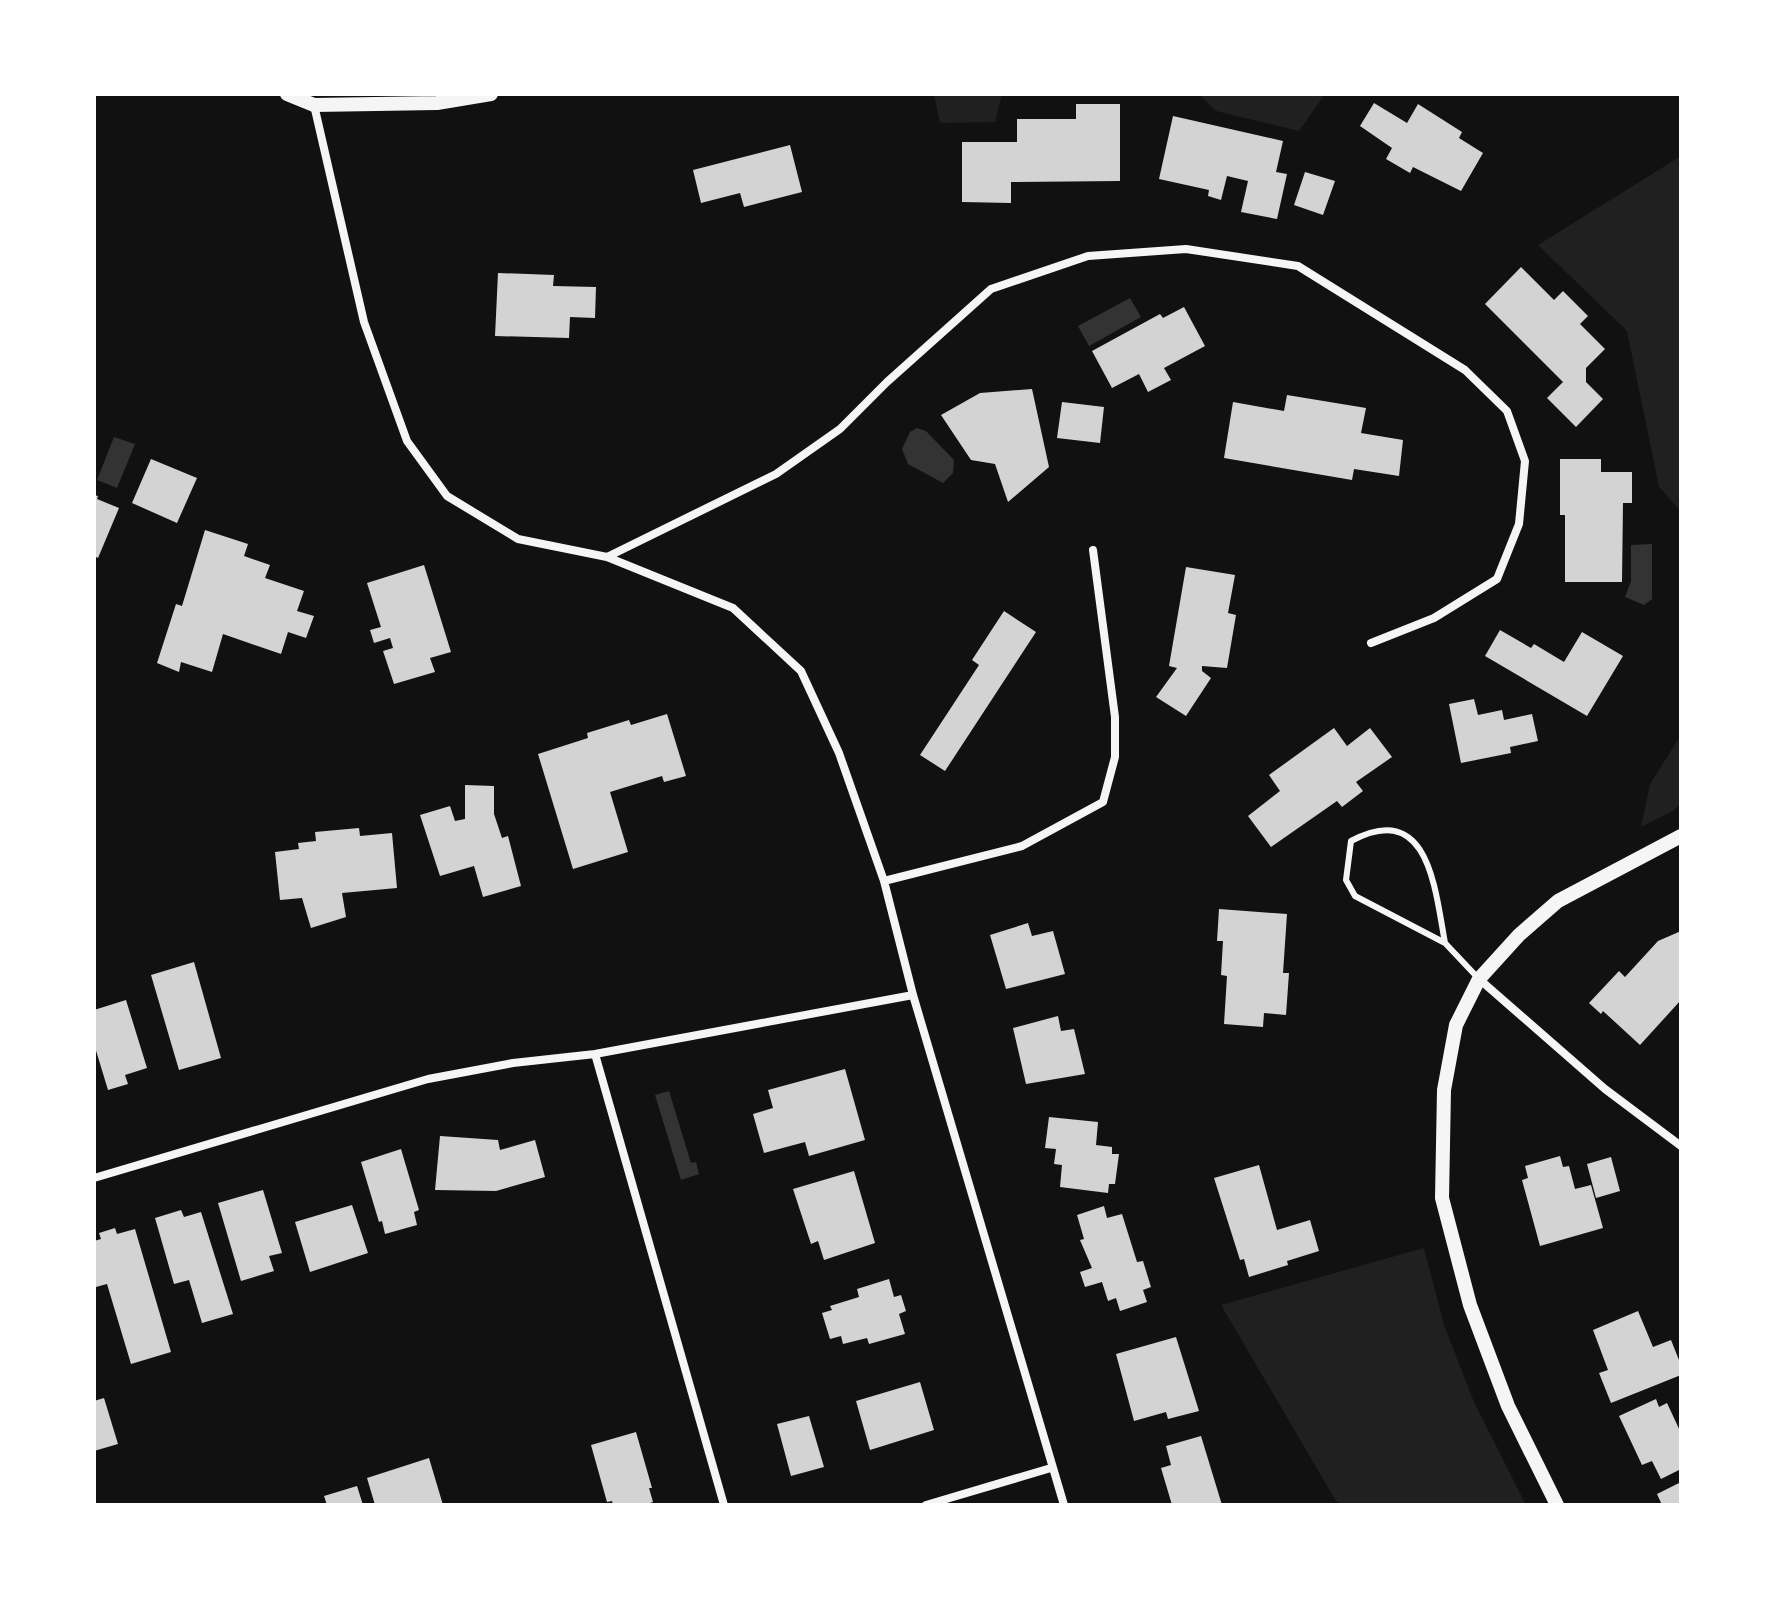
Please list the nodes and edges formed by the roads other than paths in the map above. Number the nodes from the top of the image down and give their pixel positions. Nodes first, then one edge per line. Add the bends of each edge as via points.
1 (287, 94) edge
2 (491, 94) edge
3 (314, 105) junction
4 (1093, 550) dead end
5 (607, 557) junction
6 (1371, 643) dead end
7 (1681, 836) edge
8 (884, 881) junction
9 (1445, 943) junction
10 (1479, 979) junction
11 (913, 995) junction
12 (595, 1054) junction
13 (1681, 1146) edge
14 (94, 1178) edge
15 (1051, 1468) junction
16 (724, 1505) edge
17 (926, 1505) edge
18 (1064, 1505) edge
19 (1557, 1505) edge

1 - 3 street
2 - 3 street via 437,103
3 - 5 street via 364,322 407,441 447,496 518,539
4 - 8 street via 1115,717 1115,757 1103,802 1022,846
5 - 6 street via 776,474 840,429 991,289 1088,256 1186,249 1298,266 1465,370 1507,411 1525,461 1519,524 1497,579 1434,618
5 - 8 street via 733,608 801,671 839,753
7 - 10 street via 1558,901
8 - 11 street
9 - 9 lane via 1355,896 1346,880 1351,841 1382,828 1412,838 1430,871
9 - 10 lane
10 - 13 street via 1605,1089
10 - 19 street via 1456,1025 1444,1090 1442,1198 1470,1305 1508,1406
11 - 12 street
11 - 15 street
12 - 14 street via 428,1079
12 - 16 street
15 - 17 street
15 - 18 street

